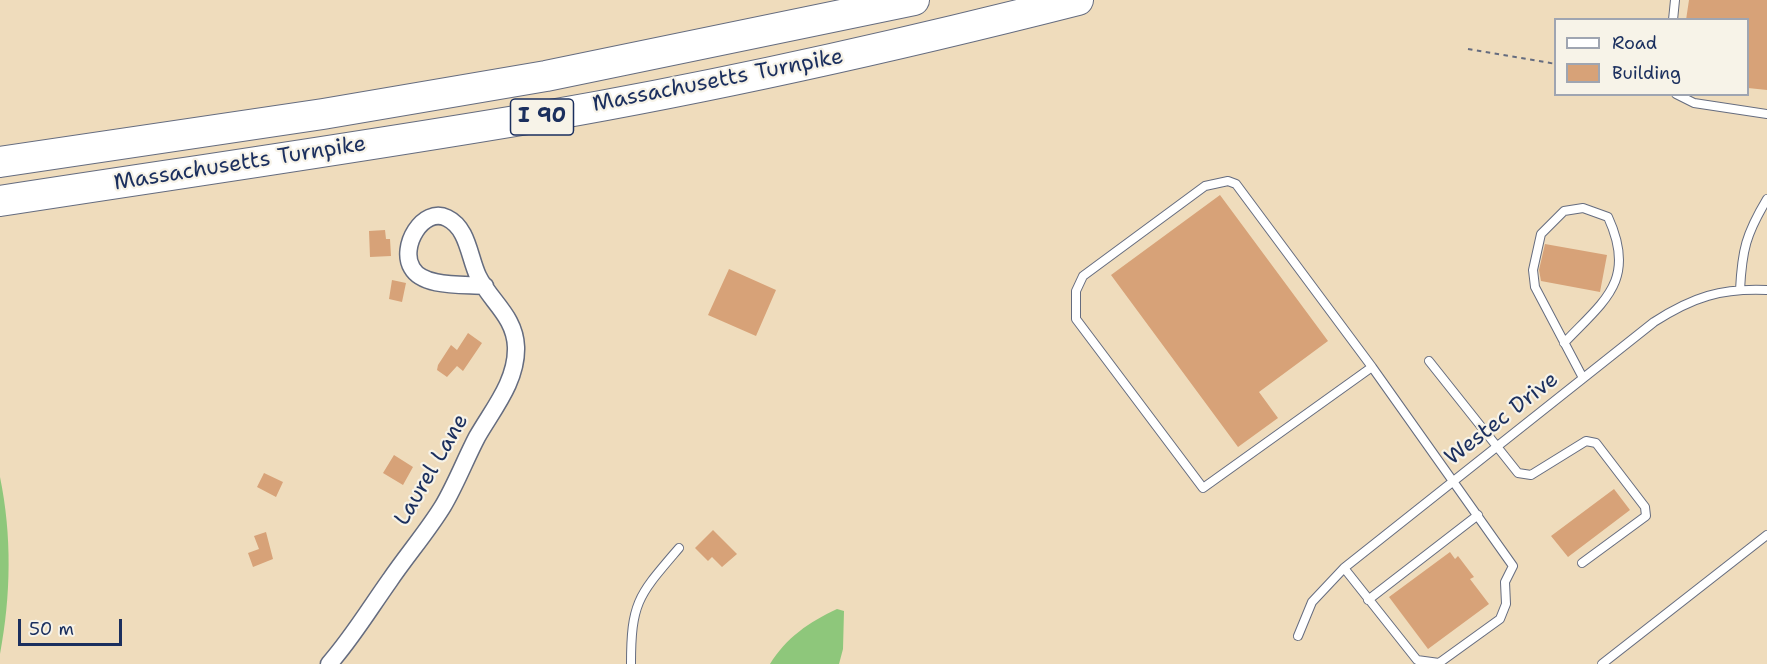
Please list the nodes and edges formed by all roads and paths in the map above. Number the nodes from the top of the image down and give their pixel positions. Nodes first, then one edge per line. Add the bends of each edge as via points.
1 (914, 0) edge
2 (1077, 0) edge
3 (1675, 0) edge
4 (1673, 18) edge
5 (1468, 50) dead end
6 (1554, 64) edge
7 (1680, 96) edge
8 (1767, 114) edge
9 (0, 162) edge
10 (1767, 199) edge
11 (0, 201) edge
12 (484, 286) junction
13 (1740, 290) junction
14 (1767, 290) edge
15 (1564, 343) junction
16 (1429, 361) dead end
17 (1372, 367) junction
18 (1583, 378) junction
19 (1497, 446) junction
20 (1454, 480) junction
21 (1478, 515) junction
22 (1767, 535) edge
23 (680, 548) dead end
24 (1582, 563) dead end
25 (1344, 568) junction
26 (1368, 600) junction
27 (1298, 636) dead end
28 (329, 664) edge
29 (630, 664) edge
30 (1602, 664) edge

1 - 9 highway, Massachusetts Turnpike / I 90 via 546,76
2 - 11 highway, Massachusetts Turnpike / I 90 via 757,76 545,116
3 - 4 lane
5 - 6 path
7 - 8 lane via 1694,103
10 - 13 lane via 1749,229
12 - 12 street, Laurel Lane via 437,282 419,276 407,253 415,231 436,217 452,221 462,233
12 - 28 street, Laurel Lane via 513,328 515,357 511,378 443,505
13 - 14 lane, Westec Drive
13 - 18 lane, Westec Drive via 1682,304
15 - 15 lane via 1535,287 1533,270 1541,234 1564,211 1583,208 1608,217 1617,238 1620,263 1611,294
15 - 18 lane
16 - 19 lane
17 - 17 lane via 1236,184 1228,181 1205,186 1083,276 1076,291 1076,319 1203,488
17 - 20 lane
18 - 19 lane, Westec Drive
19 - 20 lane, Westec Drive
19 - 24 lane via 1518,473 1531,475 1586,441 1596,442 1645,507 1646,516
20 - 21 lane
20 - 25 lane, Westec Drive
21 - 26 lane
21 - 26 lane via 1513,566 1505,582 1506,604 1500,620 1439,663 1417,660
22 - 30 lane
23 - 29 lane via 636,602
25 - 26 lane
25 - 27 lane, Westec Drive via 1312,602

